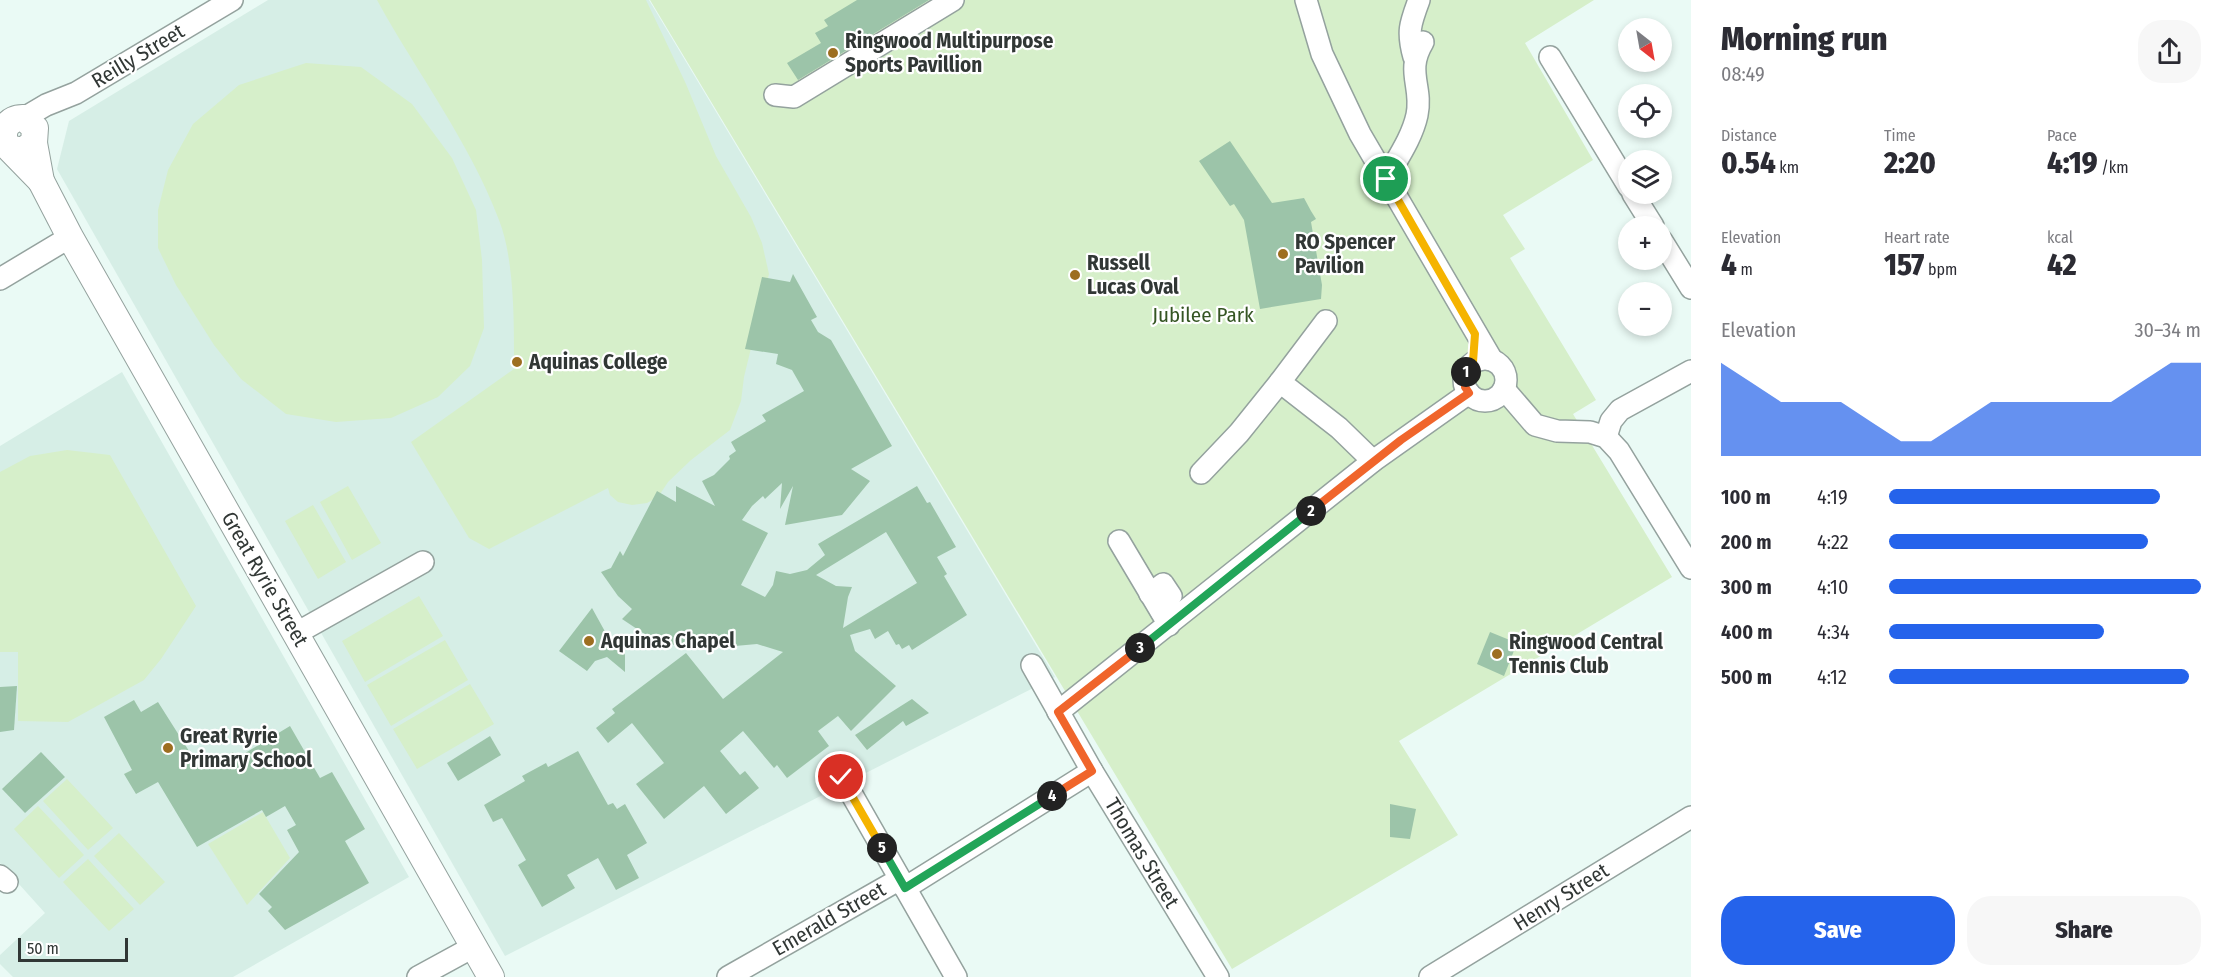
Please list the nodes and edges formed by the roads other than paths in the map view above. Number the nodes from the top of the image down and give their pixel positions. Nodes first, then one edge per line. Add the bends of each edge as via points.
1 (232, 0) edge
2 (953, 0) edge
3 (1306, 0) edge
4 (1419, 0) edge
5 (1550, 57) dead end
6 (775, 95) dead end
7 (16, 128) edge
8 (1618, 169) edge
9 (1386, 179) junction
10 (70, 237) junction
11 (1672, 257) edge
12 (0, 279) edge
13 (1691, 288) edge
14 (1326, 321) dead end
15 (1482, 361) junction
16 (1691, 370) edge
17 (1280, 382) junction
18 (1469, 393) junction
19 (1505, 397) junction
20 (1606, 437) junction
21 (1373, 461) junction
22 (1201, 473) dead end
23 (1119, 541) dead end
24 (423, 562) dead end
25 (1691, 568) edge
26 (1160, 610) junction
27 (295, 634) junction
28 (1032, 665) dead end
29 (1058, 712) junction
30 (1092, 771) junction
31 (840, 774) dead end
32 (1691, 817) edge
33 (902, 883) junction
34 (473, 946) junction
35 (418, 977) edge
36 (491, 977) edge
37 (728, 977) edge
38 (956, 977) edge
39 (1218, 977) edge
40 (1430, 977) edge

1 - 7 street, Reilly Street
2 - 6 street via 794,97
3 - 9 street via 1322,54
4 - 9 street via 1408,38 1418,50 1417,115
5 - 8 street
7 - 10 main road, Great Ryrie Street
9 - 15 street via 1475,334
10 - 12 street
10 - 27 main road, Great Ryrie Street
11 - 13 street
14 - 17 street
15 - 18 street via 1464,377
15 - 19 street via 1505,373
16 - 20 street via 1620,410
17 - 21 street via 1340,428
17 - 22 street
18 - 19 street via 1480,400
18 - 21 street
19 - 20 street via 1534,425
20 - 25 street via 1619,451
21 - 26 street
23 - 26 street
24 - 27 street
26 - 29 street
27 - 34 main road, Great Ryrie Street
28 - 29 street, Thomas Street
29 - 30 street, Thomas Street
30 - 33 street, Emerald Street
30 - 39 street, Thomas Street
31 - 33 street
32 - 40 street, Henry Street
33 - 37 street, Emerald Street
33 - 38 street
34 - 35 street
34 - 36 main road, Great Ryrie Street

